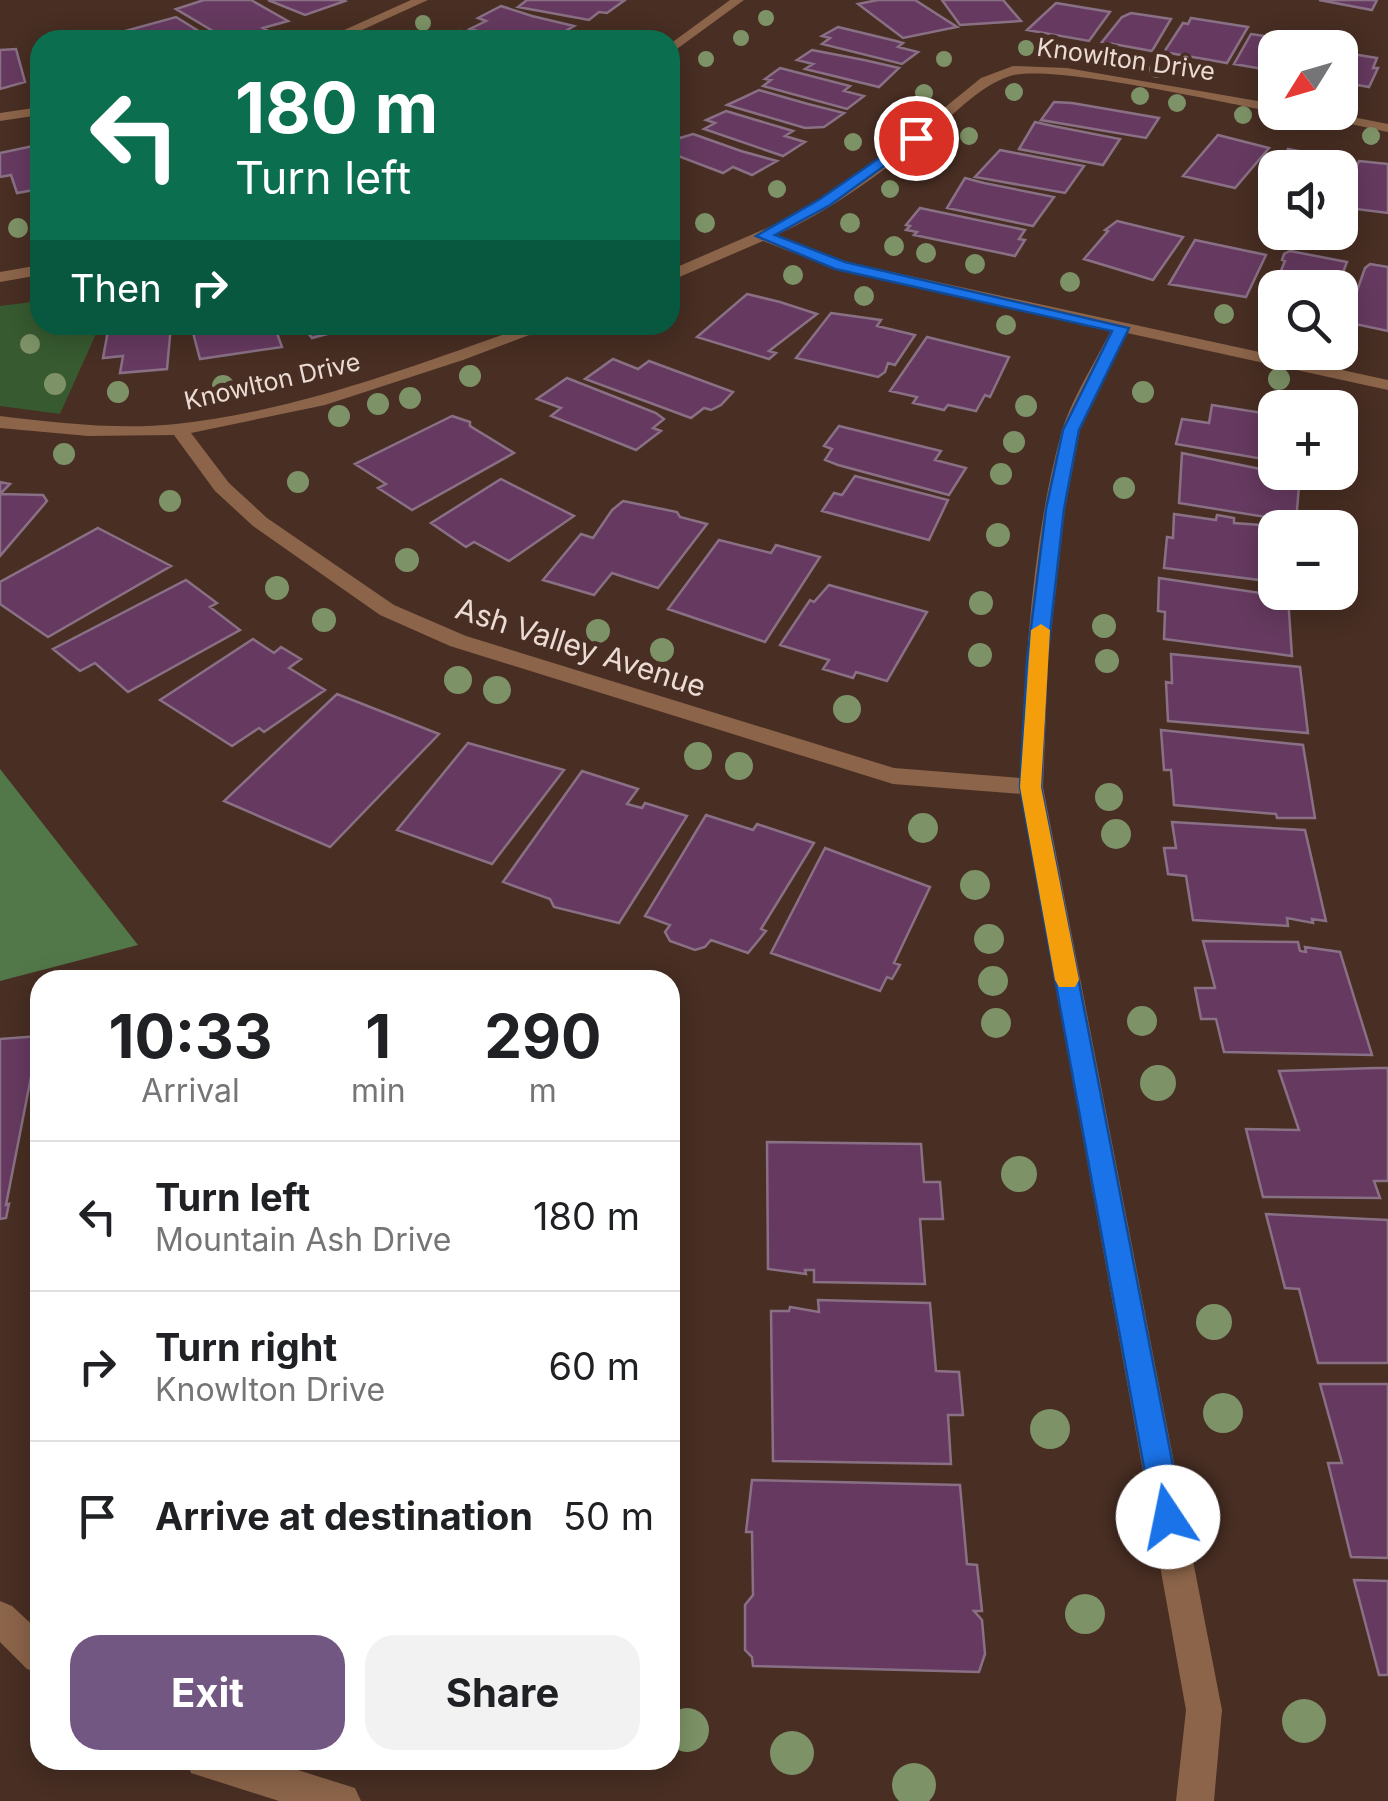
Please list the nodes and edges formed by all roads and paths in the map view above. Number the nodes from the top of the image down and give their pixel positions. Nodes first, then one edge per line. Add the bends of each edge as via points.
1 (422, 0) edge
2 (738, 0) edge
3 (352, 30) edge
4 (680, 43) edge
5 (1258, 105) edge
6 (30, 112) edge
7 (0, 117) edge
8 (1358, 122) edge
9 (1388, 128) edge
10 (764, 236) junction
11 (30, 258) edge
12 (0, 262) edge
13 (30, 272) edge
14 (680, 272) edge
15 (0, 278) edge
16 (1121, 328) junction
17 (517, 335) edge
18 (1388, 385) edge
19 (0, 422) edge
20 (179, 429) junction
21 (1030, 787) junction
22 (0, 1618) edge
23 (30, 1646) edge
24 (238, 1770) edge
25 (342, 1801) edge
26 (1195, 1801) edge

1 - 3 street
2 - 4 street
5 - 10 street, Knowlton Drive via 1068,72 1012,70 986,81 868,174
6 - 7 street
8 - 9 street
10 - 14 street, Knowlton Drive
10 - 16 street via 840,266
11 - 12 street
13 - 15 street
16 - 18 street
16 - 21 street via 1071,430 1058,493 1037,659
17 - 20 street, Knowlton Drive via 356,389
19 - 20 street, Knowlton Drive
20 - 21 street, Ash Valley Avenue via 222,487 260,522 387,610 458,641 893,776
21 - 26 street via 1204,1710
22 - 23 street
24 - 25 street

